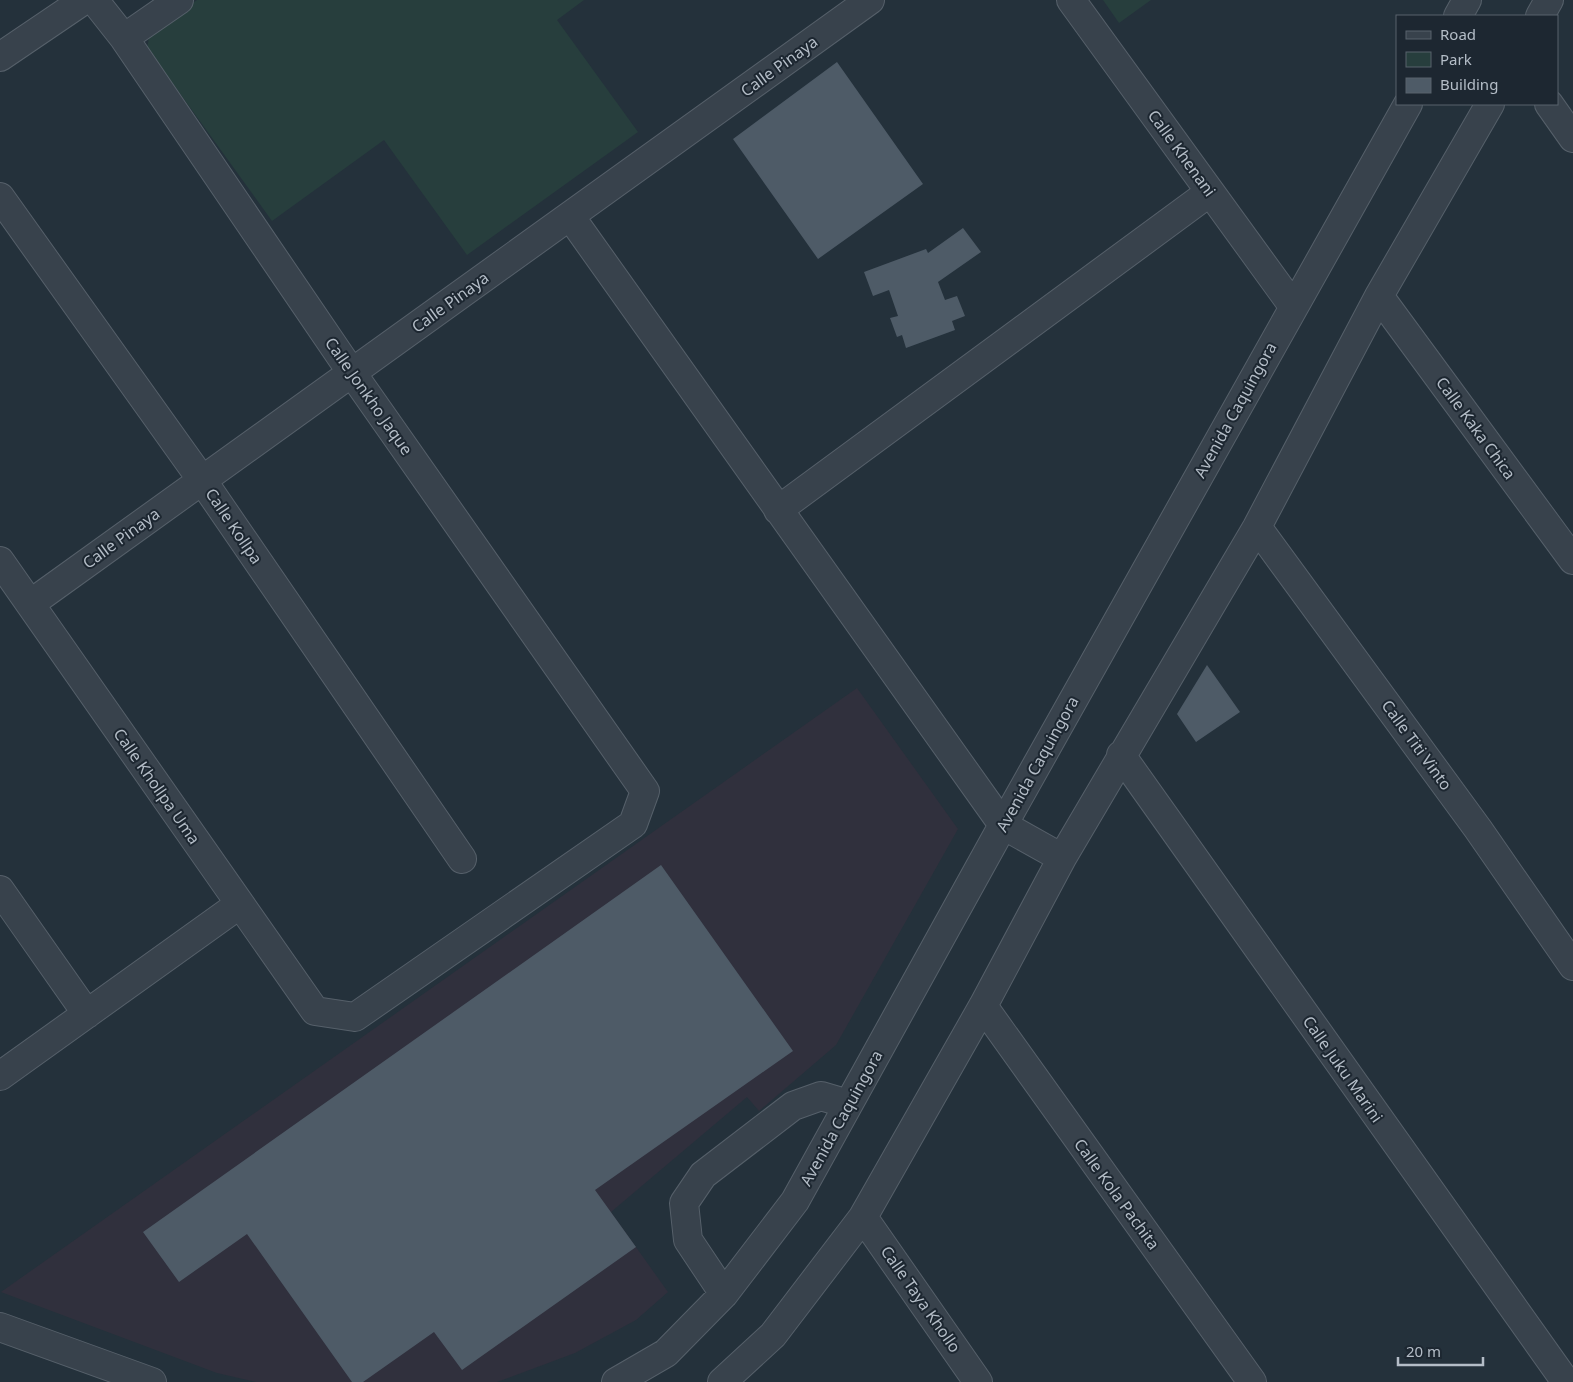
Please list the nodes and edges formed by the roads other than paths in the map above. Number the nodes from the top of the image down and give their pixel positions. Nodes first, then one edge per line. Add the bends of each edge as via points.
1 (84, 0) edge
2 (94, 0) edge
3 (178, 0) edge
4 (870, 0) edge
5 (1071, 0) edge
6 (1467, 0) edge
7 (1548, 0) edge
8 (1459, 15) edge
9 (1540, 15) edge
10 (124, 38) junction
11 (0, 57) edge
12 (1407, 105) edge
13 (1489, 105) edge
14 (1550, 105) edge
15 (1573, 138) edge
16 (1210, 192) junction
17 (0, 197) edge
18 (570, 216) junction
19 (1380, 296) junction
20 (1293, 306) junction
21 (352, 373) junction
22 (202, 480) junction
23 (778, 510) junction
24 (1257, 527) junction
25 (1573, 560) edge
26 (0, 561) edge
27 (30, 604) junction
28 (1121, 755) junction
29 (1003, 825) junction
30 (1062, 858) junction
31 (462, 859) dead end
32 (0, 890) edge
33 (240, 904) junction
34 (1573, 966) edge
35 (983, 1006) junction
36 (315, 1011) joint
37 (87, 1014) junction
38 (0, 1076) edge
39 (848, 1104) junction
40 (863, 1217) junction
41 (724, 1294) junction
42 (0, 1327) edge
43 (1564, 1367) edge
44 (729, 1380) edge
45 (152, 1382) edge
46 (616, 1382) edge
47 (978, 1382) edge
48 (1252, 1382) edge

1 - 11 street
2 - 10 street, Calle Jonkho Jaque
3 - 10 street
4 - 18 street, Calle Pinaya
5 - 16 street, Calle Khenani
6 - 8 street
7 - 9 street
10 - 21 street, Calle Jonkho Jaque
12 - 20 street, Avenida Caquingora
13 - 19 street
14 - 15 street
16 - 20 street, Calle Khenani
16 - 23 street
17 - 22 street, Calle Kollpa
18 - 21 street, Calle Pinaya
18 - 23 street
19 - 24 street
19 - 25 street, Calle Kaka Chica
20 - 29 street, Avenida Caquingora
21 - 22 street, Calle Pinaya
21 - 36 street, Calle Jonkho Jaque via 645,791 633,824 355,1017
22 - 27 street, Calle Pinaya
22 - 31 street, Calle Kollpa
23 - 29 street
24 - 28 street
24 - 34 street, Calle Titi Vinto
26 - 27 street, Calle Khollpa Uma
27 - 33 street, Calle Khollpa Uma
28 - 30 street
28 - 43 street, Calle Juku Marini
29 - 30 street
29 - 39 street, Avenida Caquingora
30 - 35 street
32 - 37 street
33 - 36 street, Calle Khollpa Uma
33 - 37 street
35 - 40 street
35 - 48 street, Calle Kola Pachita
37 - 38 street
39 - 41 street, Avenida Caquingora via 795,1201
39 - 41 street via 821,1096 793,1106 703,1175 684,1203 688,1240
40 - 44 street via 773,1335
40 - 47 street, Calle Taya Khollo
41 - 46 street, Avenida Caquingora via 666,1353
42 - 45 street

